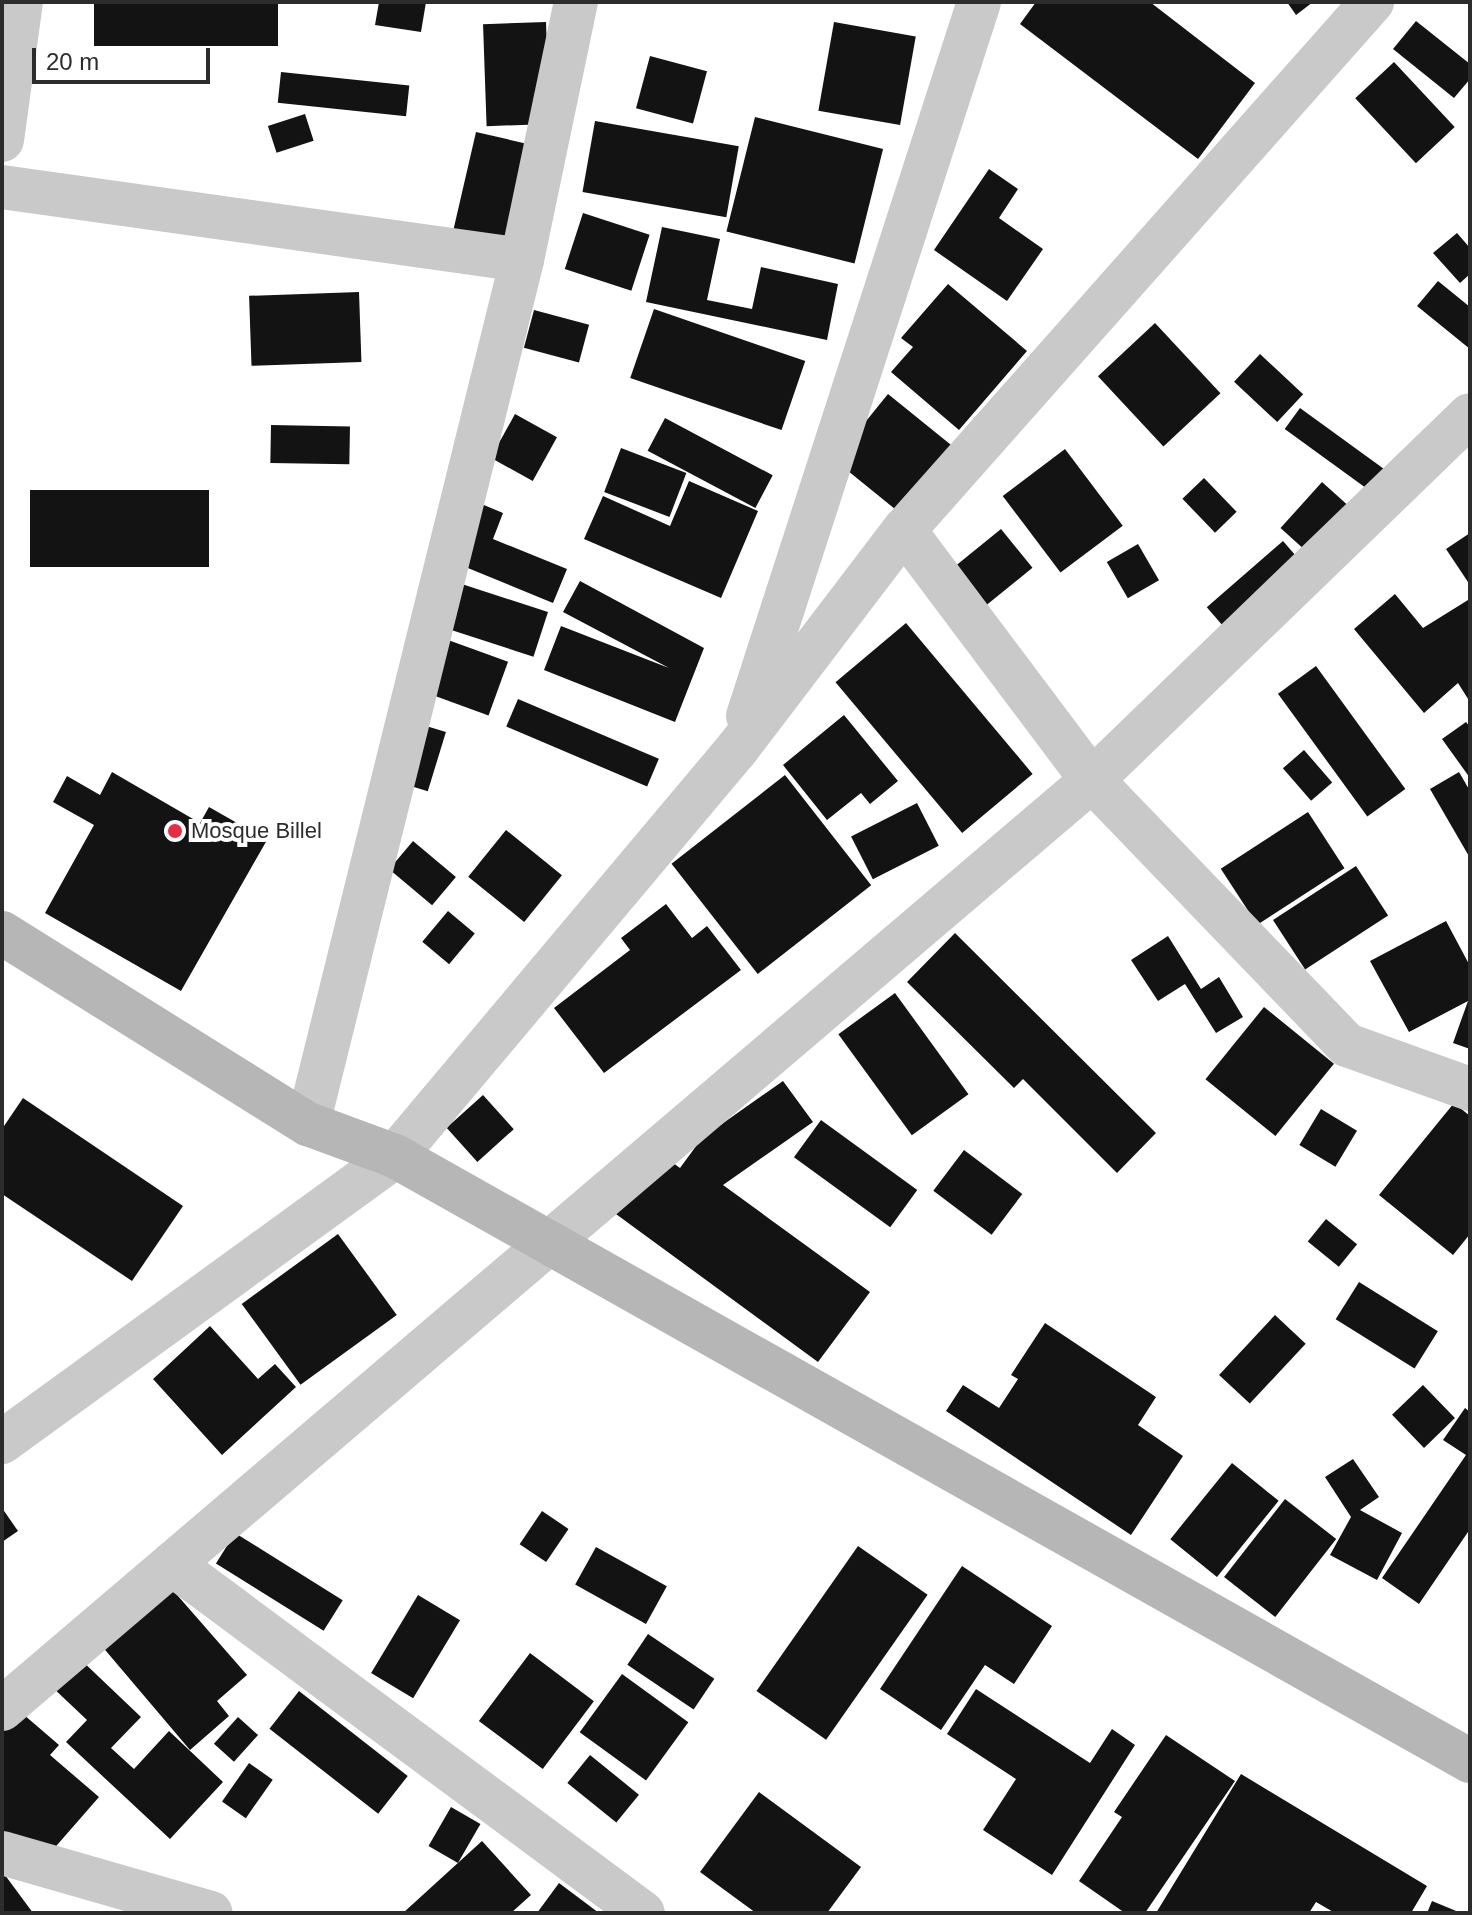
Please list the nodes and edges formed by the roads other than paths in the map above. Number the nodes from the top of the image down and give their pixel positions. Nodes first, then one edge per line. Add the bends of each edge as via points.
1 (21, 2) edge
2 (576, 2) edge
3 (979, 2) edge
4 (1372, 2) edge
5 (2, 140) edge
6 (2, 187) edge
7 (522, 260) junction
8 (1470, 415) edge
9 (904, 530) junction
10 (737, 749) junction
11 (1092, 780) junction
12 (2, 933) edge
13 (1470, 1089) edge
14 (308, 1124) junction
15 (395, 1156) junction
16 (553, 1243) junction
17 (2, 1442) edge
18 (172, 1564) junction
19 (2, 1709) edge
20 (1470, 1761) edge
21 (2, 1853) edge
22 (211, 1913) edge
23 (643, 1913) edge

1 - 5 street
2 - 7 street
3 - 10 street
4 - 9 street
6 - 7 street
7 - 14 street
8 - 11 street
9 - 10 street
9 - 11 street
10 - 15 street
11 - 13 street via 1347,1045
11 - 16 street
12 - 14 street
14 - 15 street
15 - 16 street
15 - 17 street
16 - 18 street
16 - 20 street
18 - 19 street
18 - 23 street
21 - 22 street

